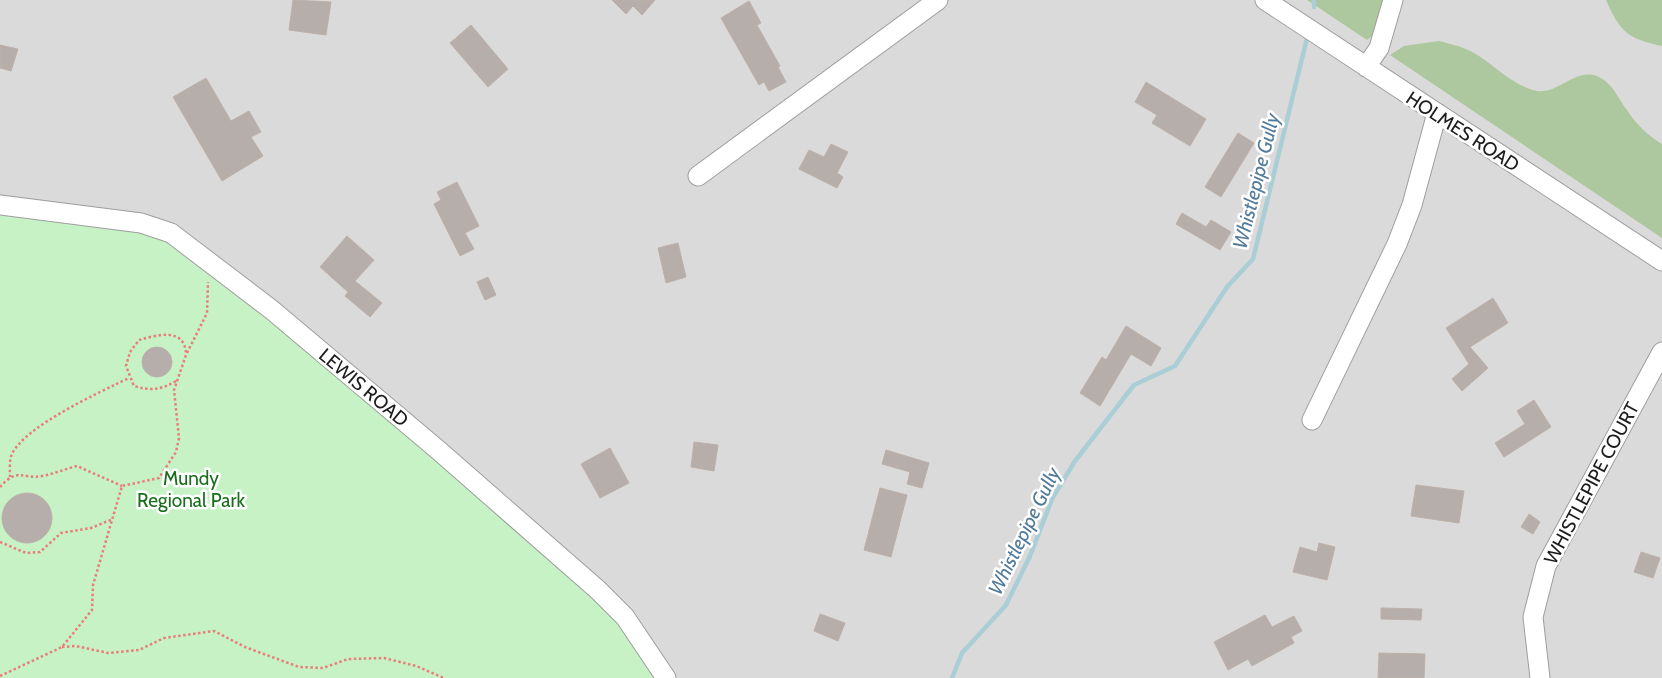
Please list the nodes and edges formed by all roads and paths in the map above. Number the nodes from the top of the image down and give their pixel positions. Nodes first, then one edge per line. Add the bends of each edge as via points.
1 (938, 0) edge
2 (1265, 0) edge
3 (1393, 0) edge
4 (1366, 68) junction
5 (1437, 113) junction
6 (698, 176) dead end
7 (0, 205) edge
8 (1662, 261) edge
9 (211, 263) junction
10 (1662, 352) edge
11 (186, 355) junction
12 (129, 378) junction
13 (177, 380) junction
14 (1312, 420) dead end
15 (10, 477) junction
16 (122, 486) junction
17 (0, 487) edge
18 (113, 519) junction
19 (0, 542) edge
20 (62, 647) junction
21 (0, 676) edge
22 (444, 678) edge
23 (666, 678) edge
24 (1540, 678) edge

1 - 6 street
2 - 4 street, HOLMES ROAD
3 - 4 street via 1380,48
4 - 5 street, HOLMES ROAD
5 - 8 street, HOLMES ROAD
5 - 14 street via 1412,206 1400,236
7 - 9 street, LEWIS ROAD via 141,223 171,233
9 - 11 path via 206,294 207,313
9 - 23 street, LEWIS ROAD via 437,449 598,590 625,617
10 - 24 street, WHISTLEPIPE COURT via 1546,566 1533,617
11 - 12 path via 185,345 173,335 161,334 139,340 130,352 126,366
11 - 13 path
12 - 13 path via 134,386 152,390
12 - 15 path via 51,418 22,438 11,455
13 - 16 path via 174,390 179,438 176,452 159,478
15 - 16 path via 18,474 40,476 77,466
15 - 17 path
16 - 18 path
18 - 19 path via 97,527 60,533 40,552 26,553
18 - 20 path via 93,585 92,610
20 - 21 path
20 - 22 path via 76,646 108,653 139,650 164,638 214,631 245,647 299,667 323,668 348,659 384,658 416,666

